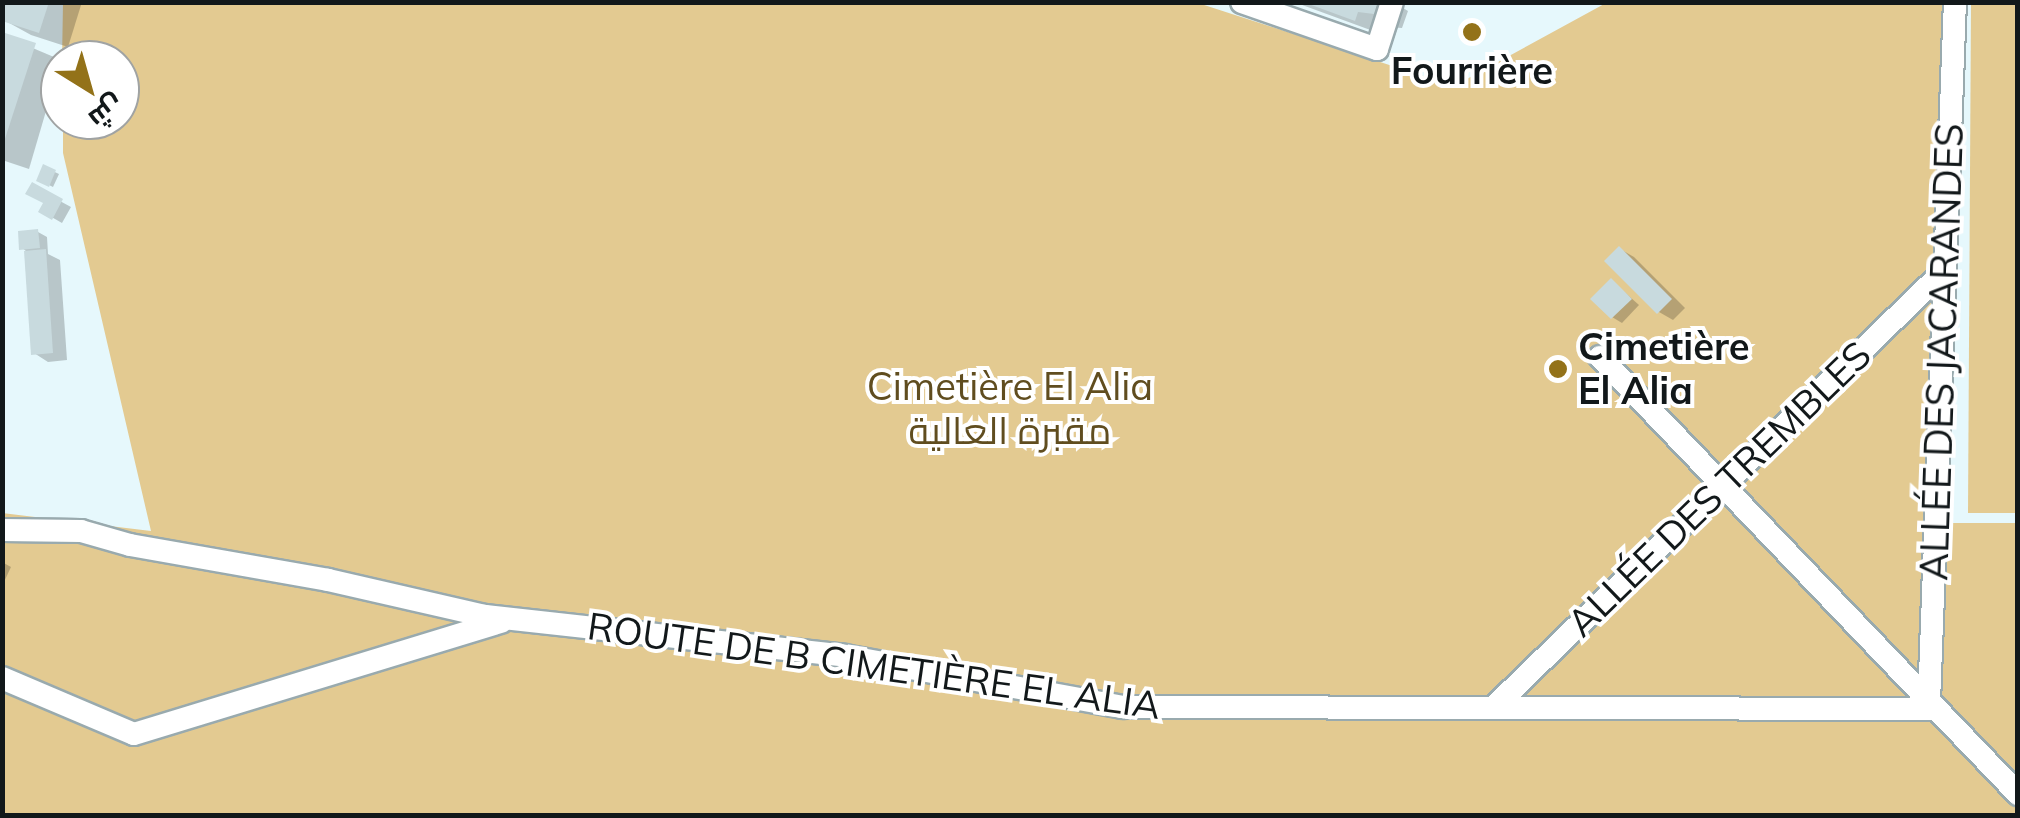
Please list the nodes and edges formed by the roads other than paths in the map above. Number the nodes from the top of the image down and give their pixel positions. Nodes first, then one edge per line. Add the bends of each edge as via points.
1 (1242, 2) edge
2 (1392, 2) edge
3 (1954, 2) edge
4 (1944, 271) junction
5 (1600, 357) dead end
6 (1722, 484) junction
7 (2, 530) edge
8 (510, 619) junction
9 (2, 678) edge
10 (1495, 706) junction
11 (1932, 706) junction
12 (2018, 794) edge

1 - 2 street via 1377,49
3 - 4 street, ALLÉE DES JACARANDES
4 - 6 street, ALLÉE DES TREMBLES
4 - 11 street, ALLÉE DES JACARANDES
5 - 6 street
6 - 10 street, ALLÉE DES TREMBLES
6 - 11 street
7 - 8 street, ROUTE DE B CIMETIÈRE EL ALIA via 81,531
8 - 9 street via 134,734
8 - 10 street, ROUTE DE B CIMETIÈRE EL ALIA via 846,656 1122,708
10 - 11 street, ROUTE DE B CIMETIÈRE EL ALIA
11 - 12 street

